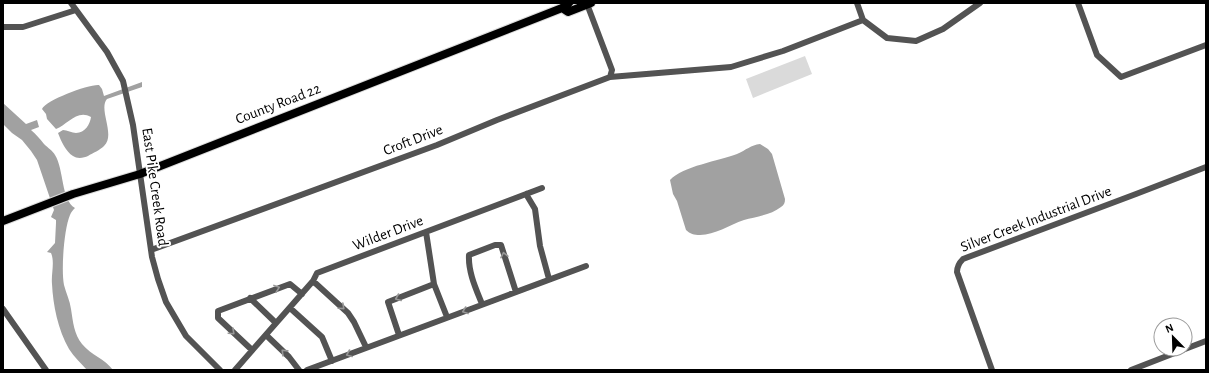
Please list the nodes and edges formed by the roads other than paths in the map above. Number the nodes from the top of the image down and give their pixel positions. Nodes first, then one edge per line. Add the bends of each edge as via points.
1 (71, 3) edge
2 (569, 3) edge
3 (857, 3) edge
4 (980, 3) edge
5 (1078, 3) edge
6 (589, 4) edge
7 (562, 8) junction
8 (76, 10) junction
9 (863, 20) junction
10 (3, 27) edge
11 (1206, 45) edge
12 (610, 78) junction
13 (1206, 167) edge
14 (140, 174) junction
15 (542, 188) dead end
16 (526, 194) junction
17 (3, 221) edge
18 (426, 232) junction
19 (151, 250) junction
20 (586, 266) dead end
21 (549, 279) junction
22 (313, 281) junction
23 (434, 284) junction
24 (516, 292) junction
25 (302, 294) junction
26 (250, 298) junction
27 (482, 304) junction
28 (290, 308) junction
29 (3, 309) edge
30 (447, 317) junction
31 (276, 323) junction
32 (266, 335) junction
33 (398, 335) junction
34 (1206, 341) edge
35 (1193, 346) edge
36 (366, 347) junction
37 (252, 350) junction
38 (1164, 357) edge
39 (332, 361) junction
40 (46, 370) edge
41 (220, 370) edge
42 (235, 370) edge
43 (299, 370) edge
44 (307, 370) edge
45 (992, 370) edge
46 (1131, 370) edge

1 - 8 street, East Pike Creek Road
2 - 7 main road, County Road 22
3 - 9 street
4 - 9 street via 944,30 916,41 887,38
5 - 11 street via 1097,55 1121,77
6 - 7 main road, County Road 22 via 568,12
6 - 12 street via 612,70
7 - 14 main road, County Road 22
8 - 10 street via 23,27
8 - 14 street, East Pike Creek Road via 107,52 123,81
9 - 12 street, Croft Drive via 783,52 731,67
12 - 19 street, Croft Drive
13 - 45 street, Silver Creek Industrial Drive via 963,259 958,265 957,272
14 - 17 main road, County Road 22 via 73,194
14 - 19 street, East Pike Creek Road
15 - 16 street, Wilder Drive
16 - 18 street, Wilder Drive
16 - 21 street via 535,210 540,246
18 - 22 street, Wilder Drive via 317,273
18 - 23 street
19 - 41 street, East Pike Creek Road via 166,302 186,336
20 - 21 street
21 - 24 street
22 - 25 street, Wilder Drive
22 -> 36 street via 348,313
23 - 30 street
23 -> 33 street via 388,302
24 - 27 street
24 -> 27 street via 504,251 501,245 495,245 469,255 473,280
26 -> 25 street via 290,284
25 - 28 street, Wilder Drive
26 - 31 street
26 -> 37 street via 218,311 218,318
27 -> 30 street
28 - 31 street, Wilder Drive
28 - 39 street via 322,337
29 - 40 street
30 - 33 street
31 - 32 street, Wilder Drive
32 - 37 street, Wilder Drive
43 -> 32 street
33 - 36 street
34 - 35 street
36 -> 39 street
37 - 42 street, Wilder Drive
38 - 46 street
39 - 44 street

